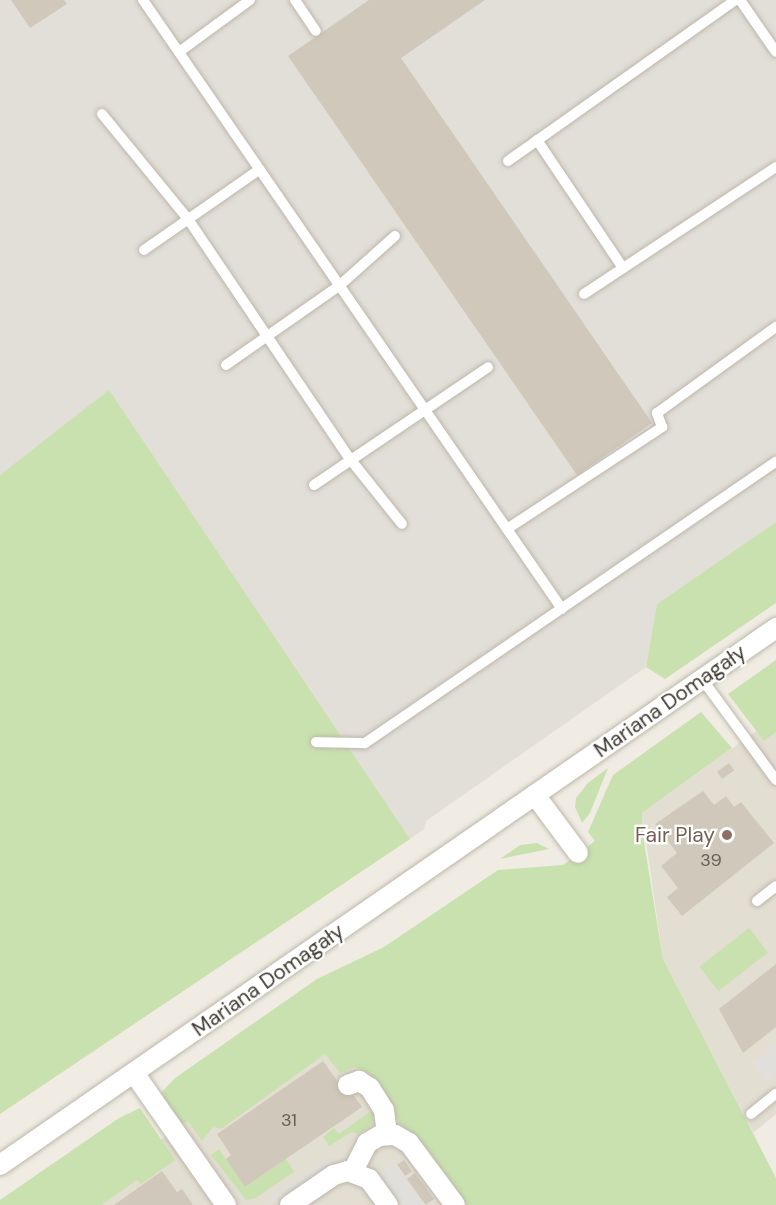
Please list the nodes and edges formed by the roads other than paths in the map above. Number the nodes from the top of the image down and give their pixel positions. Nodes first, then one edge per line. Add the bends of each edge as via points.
1 (143, 0) edge
2 (250, 0) edge
3 (295, 0) edge
4 (738, 0) edge
5 (316, 31) dead end
6 (179, 52) junction
7 (776, 52) edge
8 (102, 114) dead end
9 (537, 140) junction
10 (508, 161) dead end
11 (776, 167) edge
12 (260, 169) junction
13 (188, 219) junction
14 (395, 236) dead end
15 (144, 250) dead end
16 (623, 268) junction
17 (339, 286) junction
18 (584, 294) dead end
19 (776, 327) edge
20 (266, 338) junction
21 (226, 365) dead end
22 (488, 368) dead end
23 (424, 408) junction
24 (350, 459) junction
25 (776, 462) edge
26 (314, 484) dead end
27 (402, 524) dead end
28 (507, 529) junction
29 (562, 609) junction
30 (776, 628) edge
31 (702, 679) junction
32 (316, 742) dead end
33 (776, 780) edge
34 (535, 795) junction
35 (578, 853) dead end
36 (776, 885) edge
37 (757, 901) dead end
38 (134, 1073) junction
39 (348, 1085) dead end
40 (776, 1095) edge
41 (751, 1114) dead end
42 (387, 1133) junction
43 (0, 1166) edge
44 (353, 1171) junction
45 (226, 1205) edge
46 (290, 1205) edge
47 (388, 1205) edge
48 (455, 1205) edge

1 - 6 lane
2 - 6 lane
3 - 5 lane
4 - 7 lane
4 - 9 lane
6 - 12 lane
8 - 13 lane
9 - 10 lane
9 - 16 lane
11 - 16 lane
12 - 13 lane
12 - 17 lane
13 - 15 lane
13 - 20 lane
14 - 17 lane
16 - 18 lane
17 - 20 lane
17 - 23 lane
19 - 28 lane via 657,413 662,427
20 - 21 lane
20 - 24 lane
22 - 23 lane
23 - 24 lane
23 - 28 lane
24 - 26 lane
24 - 27 lane
25 - 29 lane
28 - 29 lane
29 - 32 lane via 365,743
30 - 31 street, Mariana Domagały
31 - 33 lane
31 - 34 street, Mariana Domagały
34 - 35 street
34 - 38 street, Mariana Domagały
36 - 37 lane
38 - 43 street, Mariana Domagały
38 - 45 street
39 - 42 street via 359,1081 370,1088 384,1110
40 - 41 lane
42 - 44 street via 367,1143
42 - 48 street via 409,1143
44 - 46 street via 334,1175
44 - 47 street via 369,1179

